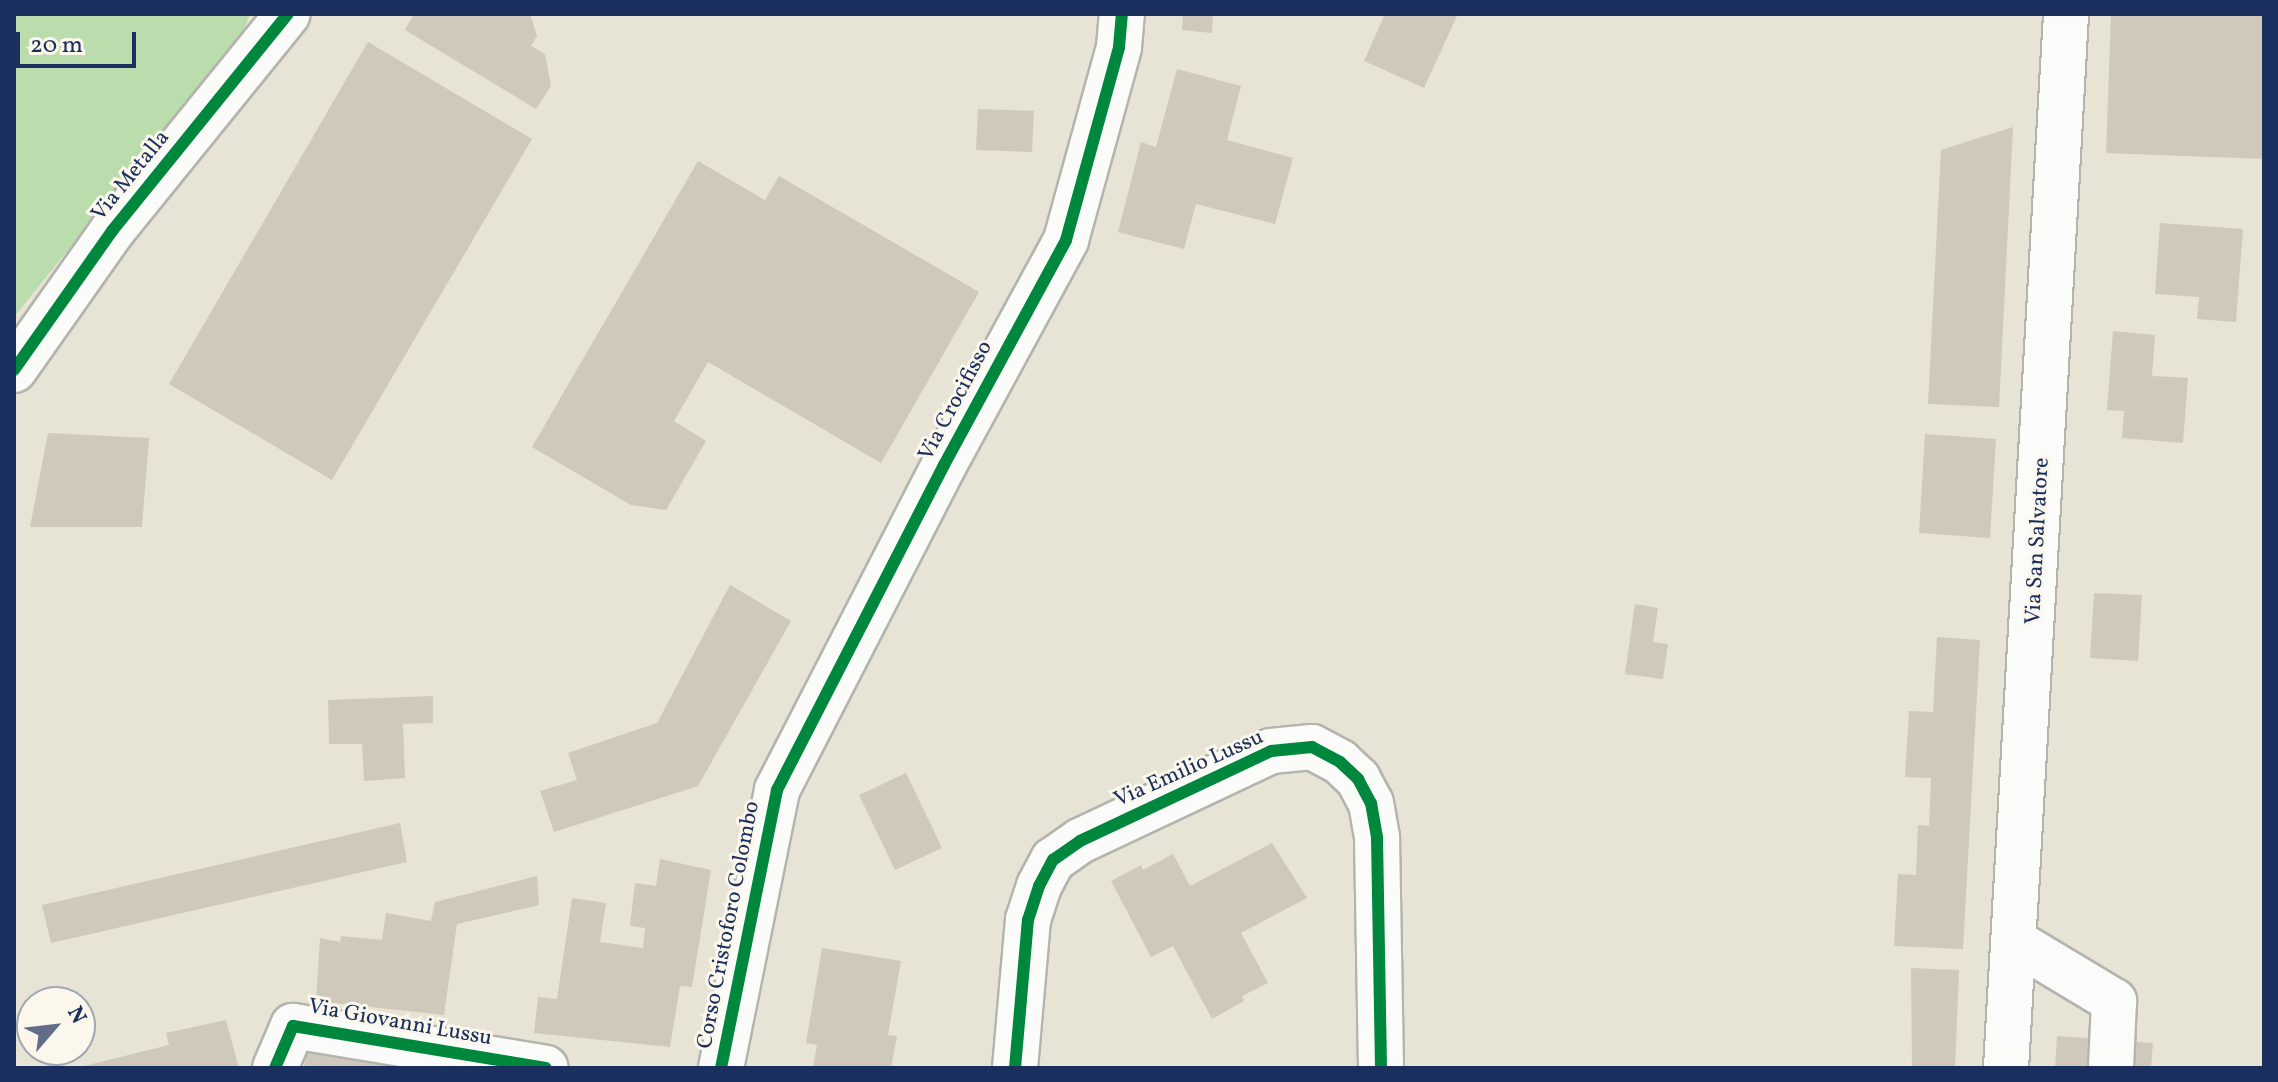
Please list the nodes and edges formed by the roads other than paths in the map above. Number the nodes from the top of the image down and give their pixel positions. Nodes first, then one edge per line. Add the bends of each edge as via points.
1 (288, 14) edge
2 (1122, 14) edge
3 (2066, 14) edge
4 (14, 370) edge
5 (777, 790) joint
6 (2014, 941) junction
7 (275, 1068) edge
8 (546, 1068) edge
9 (721, 1068) edge
10 (1015, 1068) edge
11 (1381, 1068) edge
12 (2006, 1068) edge
13 (2111, 1068) edge

1 - 4 street, Via Metalla via 112,231
2 - 5 street, Via Crocifisso via 1119,47 1066,240
3 - 6 street, Via San Salvatore
5 - 9 street, Corso Cristoforo Colombo
6 - 12 street, Via San Salvatore
6 - 13 street via 2114,1001
7 - 8 street, Via Giovanni Lussu via 293,1026
10 - 11 street, Via Emilio Lussu via 1028,920 1053,860 1080,841 1271,751 1312,747 1358,779 1371,803 1377,838

